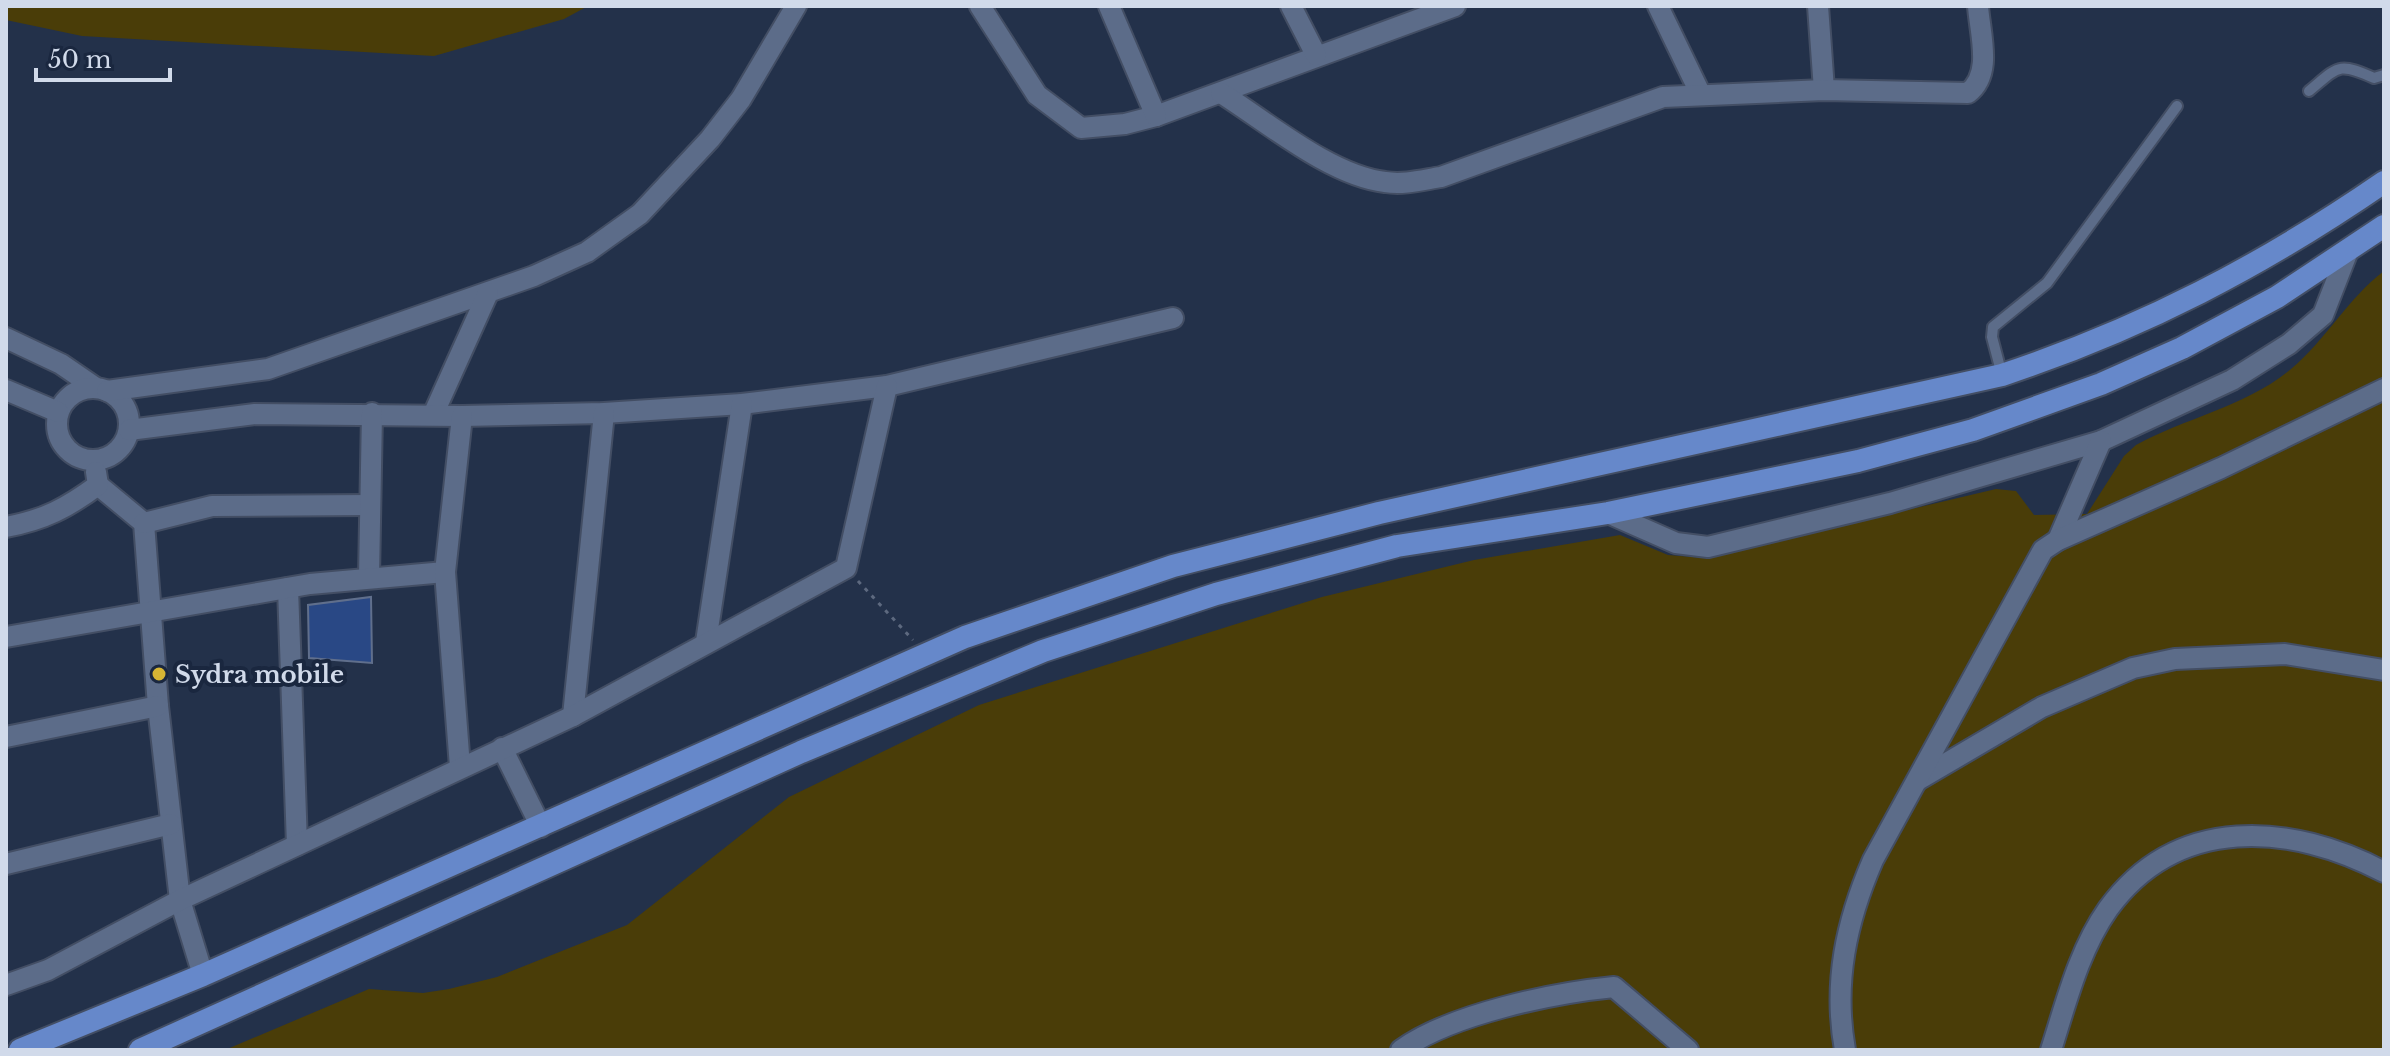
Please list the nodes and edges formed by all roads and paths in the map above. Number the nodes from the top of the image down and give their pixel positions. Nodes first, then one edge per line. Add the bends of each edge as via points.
1 (796, 6) edge
2 (980, 6) edge
3 (1109, 6) edge
4 (1291, 6) edge
5 (1455, 6) edge
6 (1658, 6) edge
7 (1818, 6) edge
8 (1978, 6) edge
9 (1316, 55) junction
10 (2384, 75) edge
11 (1824, 90) junction
12 (2309, 91) dead end
13 (1221, 93) junction
14 (1700, 93) junction
15 (2177, 106) dead end
16 (1156, 116) junction
17 (2384, 182) edge
18 (2384, 226) edge
19 (2348, 251) junction
20 (488, 293) junction
21 (1173, 318) dead end
22 (6, 338) edge
23 (2002, 375) junction
24 (887, 386) junction
25 (2384, 389) edge
26 (6, 390) edge
27 (101, 390) junction
28 (742, 404) junction
29 (58, 412) junction
30 (372, 413) junction
31 (604, 413) junction
32 (433, 415) junction
33 (462, 416) junction
34 (129, 430) junction
35 (2101, 441) junction
36 (95, 460) junction
37 (98, 485) junction
38 (370, 505) junction
39 (1608, 513) junction
40 (144, 523) junction
41 (6, 527) edge
42 (2058, 540) junction
43 (1238, 550) junction
44 (846, 568) junction
45 (445, 572) junction
46 (369, 577) junction
47 (1248, 585) junction
48 (288, 588) junction
49 (152, 610) junction
50 (6, 637) edge
51 (706, 642) junction
52 (926, 654) junction
53 (2384, 670) edge
54 (158, 706) junction
55 (573, 716) junction
56 (6, 737) edge
57 (502, 748) junction
58 (460, 767) junction
59 (1918, 780) junction
60 (171, 824) junction
61 (541, 827) junction
62 (297, 845) junction
63 (6, 864) edge
64 (2384, 872) edge
65 (180, 900) junction
66 (203, 975) junction
67 (6, 985) edge
68 (20, 1050) edge
69 (140, 1050) edge
70 (1401, 1050) edge
71 (1688, 1050) edge
72 (1845, 1050) edge
73 (2051, 1050) edge

1 - 20 street via 741,99 640,214 587,252
2 - 16 street via 1037,95 1081,128
3 - 16 street
4 - 9 street
5 - 9 street
6 - 14 street
7 - 11 street
8 - 11 street via 1983,73 1968,93
9 - 13 street
10 - 12 lane via 2374,78 2352,66 2337,67
11 - 14 street
13 - 14 street via 1335,166 1386,183 1441,177 1663,97
13 - 16 street
15 - 23 lane via 2047,283 1993,327
17 - 23 main road via 2196,297 2085,347
18 - 19 main road
19 - 35 street via 2323,315 2289,344 2232,380
19 - 39 main road via 2182,348 2010,417 1858,461
20 - 27 street via 268,369
20 - 32 street
21 - 24 street
22 - 27 street
23 - 43 main road via 1379,513
24 - 28 street
24 - 44 street
25 - 42 street
26 - 29 street
27 - 29 street via 73,394
27 - 34 street via 125,407
28 - 31 street
28 - 51 street
29 - 36 street via 56,424 64,446
30 - 32 street
30 - 34 street via 255,414
30 - 38 street
31 - 33 street
31 - 55 street
32 - 33 street
33 - 45 street
34 - 36 street via 117,451
35 - 39 street via 1890,503 1708,547 1676,543
35 - 42 street
36 - 37 street
37 - 40 street
37 - 41 street via 41,521
38 - 40 street via 212,506
38 - 46 street
39 - 47 main road via 1397,546
40 - 49 street
42 - 59 street via 2034,562
43 - 47 main road
43 - 52 main road via 1143,576
44 - 51 street
44 - 52 path
45 - 46 street
45 - 58 street
46 - 48 street
47 - 69 main road via 1043,651 801,752
48 - 49 street
48 - 62 street
49 - 50 street
49 - 54 street
51 - 55 street
52 - 61 main road
53 - 59 street via 2285,654 2175,659 2133,668 2042,707
54 - 56 street
54 - 60 street
55 - 57 street
57 - 58 street
57 - 61 street
58 - 62 street
59 - 72 street via 1873,860 1846,936 1840,978
60 - 63 street
60 - 65 street
61 - 66 main road
62 - 65 street
64 - 73 street via 2329,848 2275,834 2204,841 2166,857 2132,880 2107,910 2081,958
65 - 66 street
65 - 67 street via 48,970
66 - 68 main road
70 - 71 street via 1424,1036 1505,1008 1614,987

